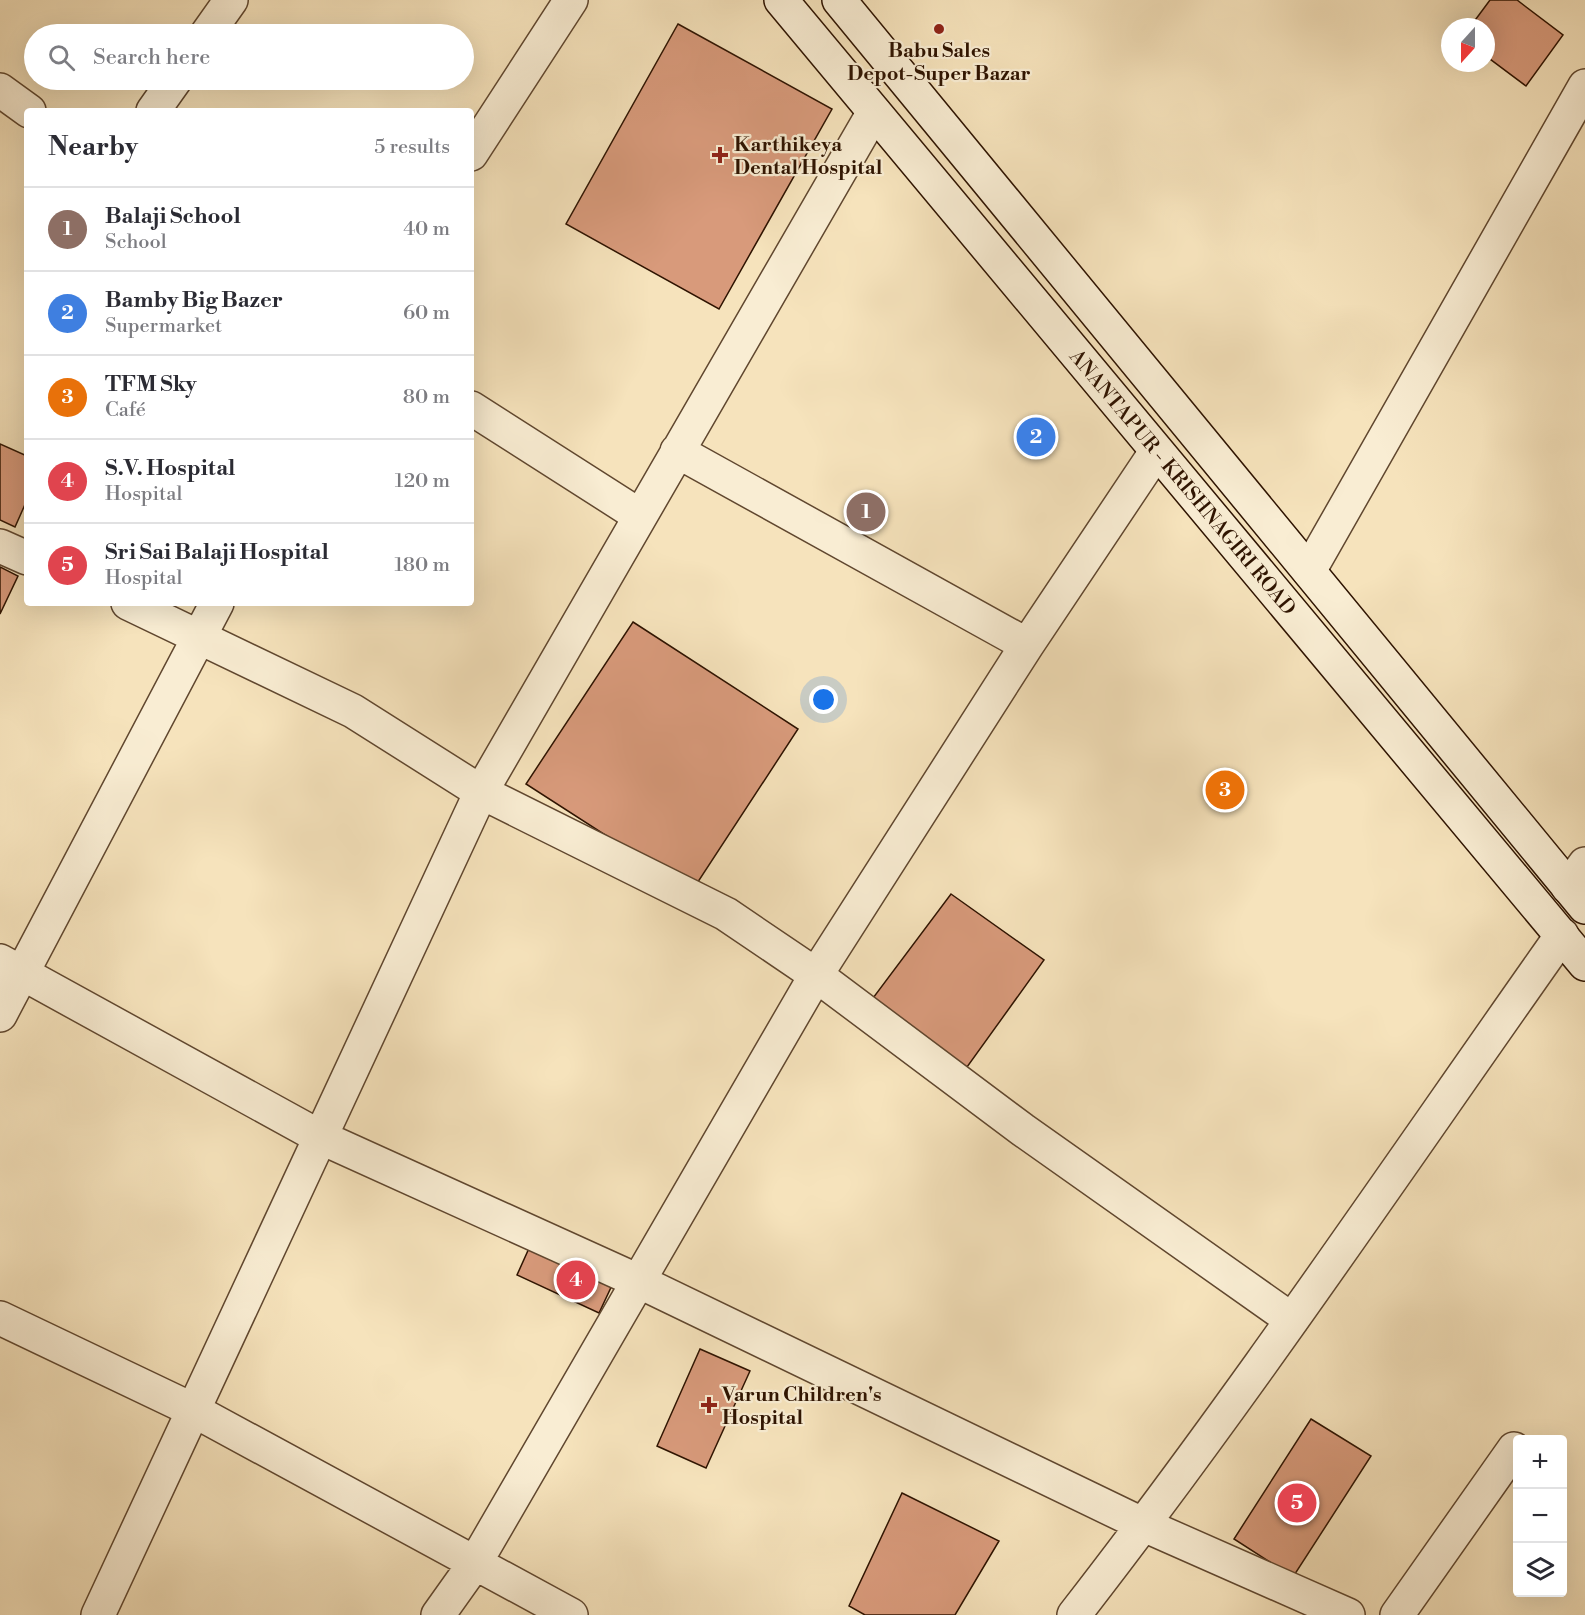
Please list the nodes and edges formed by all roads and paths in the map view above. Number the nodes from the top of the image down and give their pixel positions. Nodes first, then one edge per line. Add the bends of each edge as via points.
1 (231, 0) edge
2 (571, 0) edge
3 (781, 0) edge
4 (839, 0) edge
5 (214, 24) edge
6 (1585, 86) edge
7 (0, 90) edge
8 (168, 90) edge
9 (24, 108) edge
10 (155, 108) edge
11 (874, 112) junction
12 (474, 149) edge
13 (474, 410) edge
14 (677, 451) junction
15 (1156, 452) junction
16 (640, 516) junction
17 (0, 546) edge
18 (24, 557) edge
19 (1309, 571) junction
20 (134, 606) edge
21 (216, 606) edge
22 (200, 637) junction
23 (1028, 645) junction
24 (482, 792) junction
25 (1579, 886) edge
26 (1562, 935) junction
27 (1585, 964) edge
28 (10, 967) edge
29 (816, 975) junction
30 (0, 1015) edge
31 (320, 1137) junction
32 (638, 1281) junction
33 (0, 1318) edge
34 (1292, 1320) junction
35 (194, 1410) junction
36 (1513, 1450) edge
37 (1144, 1525) junction
38 (474, 1563) junction
39 (98, 1615) edge
40 (438, 1615) edge
41 (571, 1615) edge
42 (1074, 1615) edge
43 (1348, 1615) edge
44 (1397, 1615) edge

1 - 5 street
2 - 12 street
3 - 11 street, ANANTAPUR - KRISHNAGIRI ROAD
4 - 19 street, ANANTAPUR - KRISHNAGIRI ROAD
6 - 19 street
7 - 9 street
8 - 10 street
11 - 14 street
11 - 15 street, ANANTAPUR - KRISHNAGIRI ROAD
13 - 16 street
14 - 16 street
14 - 23 street
15 - 23 street
15 - 26 street, ANANTAPUR - KRISHNAGIRI ROAD
16 - 24 street
17 - 18 street
19 - 25 street, ANANTAPUR - KRISHNAGIRI ROAD
20 - 22 street
21 - 22 street
22 - 24 street via 353,711
22 - 28 street
23 - 29 street
24 - 29 street via 726,914
24 - 31 street
26 - 27 street, ANANTAPUR - KRISHNAGIRI ROAD
26 - 34 street
28 - 30 street
28 - 31 street
29 - 32 street
29 - 34 street via 1023,1130
31 - 32 street
31 - 35 street
32 - 37 street
32 - 38 street
33 - 35 street
34 - 37 street
35 - 38 street
35 - 39 street
36 - 44 street
37 - 42 street
37 - 43 street
38 - 40 street
38 - 41 street

